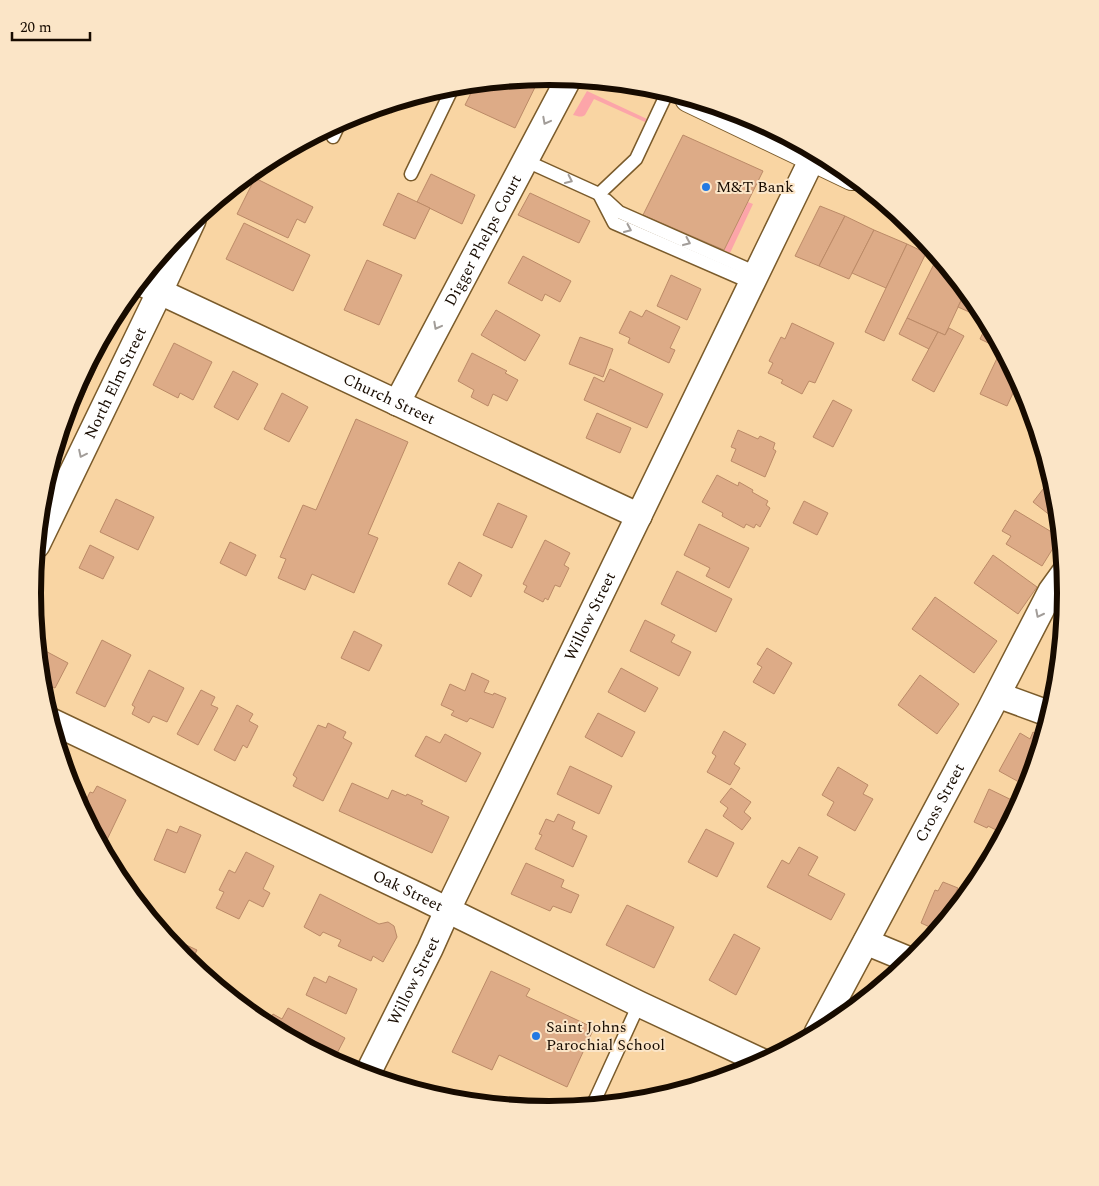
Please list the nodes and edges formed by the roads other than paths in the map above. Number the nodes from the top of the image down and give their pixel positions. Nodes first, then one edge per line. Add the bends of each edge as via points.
1 (565, 85) edge
2 (449, 95) edge
3 (665, 98) edge
4 (738, 121) edge
5 (335, 132) edge
6 (333, 137) dead end
7 (797, 149) edge
8 (812, 158) edge
9 (524, 160) junction
10 (411, 174) dead end
11 (599, 194) junction
12 (171, 254) edge
13 (755, 278) junction
14 (150, 286) edge
15 (397, 403) junction
16 (639, 516) junction
17 (47, 523) edge
18 (1058, 581) edge
19 (998, 695) junction
20 (1043, 712) edge
21 (59, 725) edge
22 (447, 910) junction
23 (866, 942) junction
24 (903, 957) edge
25 (639, 1004) junction
26 (823, 1021) edge
27 (755, 1058) edge
28 (370, 1068) edge
29 (596, 1099) edge

1 -> 9 street, Digger Phelps Court
2 - 10 lane
3 - 11 lane via 636,159
4 - 7 main road
5 - 6 lane
8 - 13 street, Willow Street
9 -> 11 lane
9 -> 15 street, Digger Phelps Court
11 -> 13 lane via 619,212
12 - 14 street, North Elm Street
13 - 16 street, Willow Street
14 - 15 street, Church Street
14 -> 17 street, North Elm Street
15 - 16 street, Church Street
16 - 22 street, Willow Street
18 -> 19 street, Cross Street
19 - 20 street
19 - 23 street, Cross Street
21 - 22 street, Oak Street
22 - 25 street, Oak Street
22 - 28 street, Willow Street
23 - 24 street
23 - 26 street, Cross Street
25 - 27 street, Oak Street
25 - 29 lane

